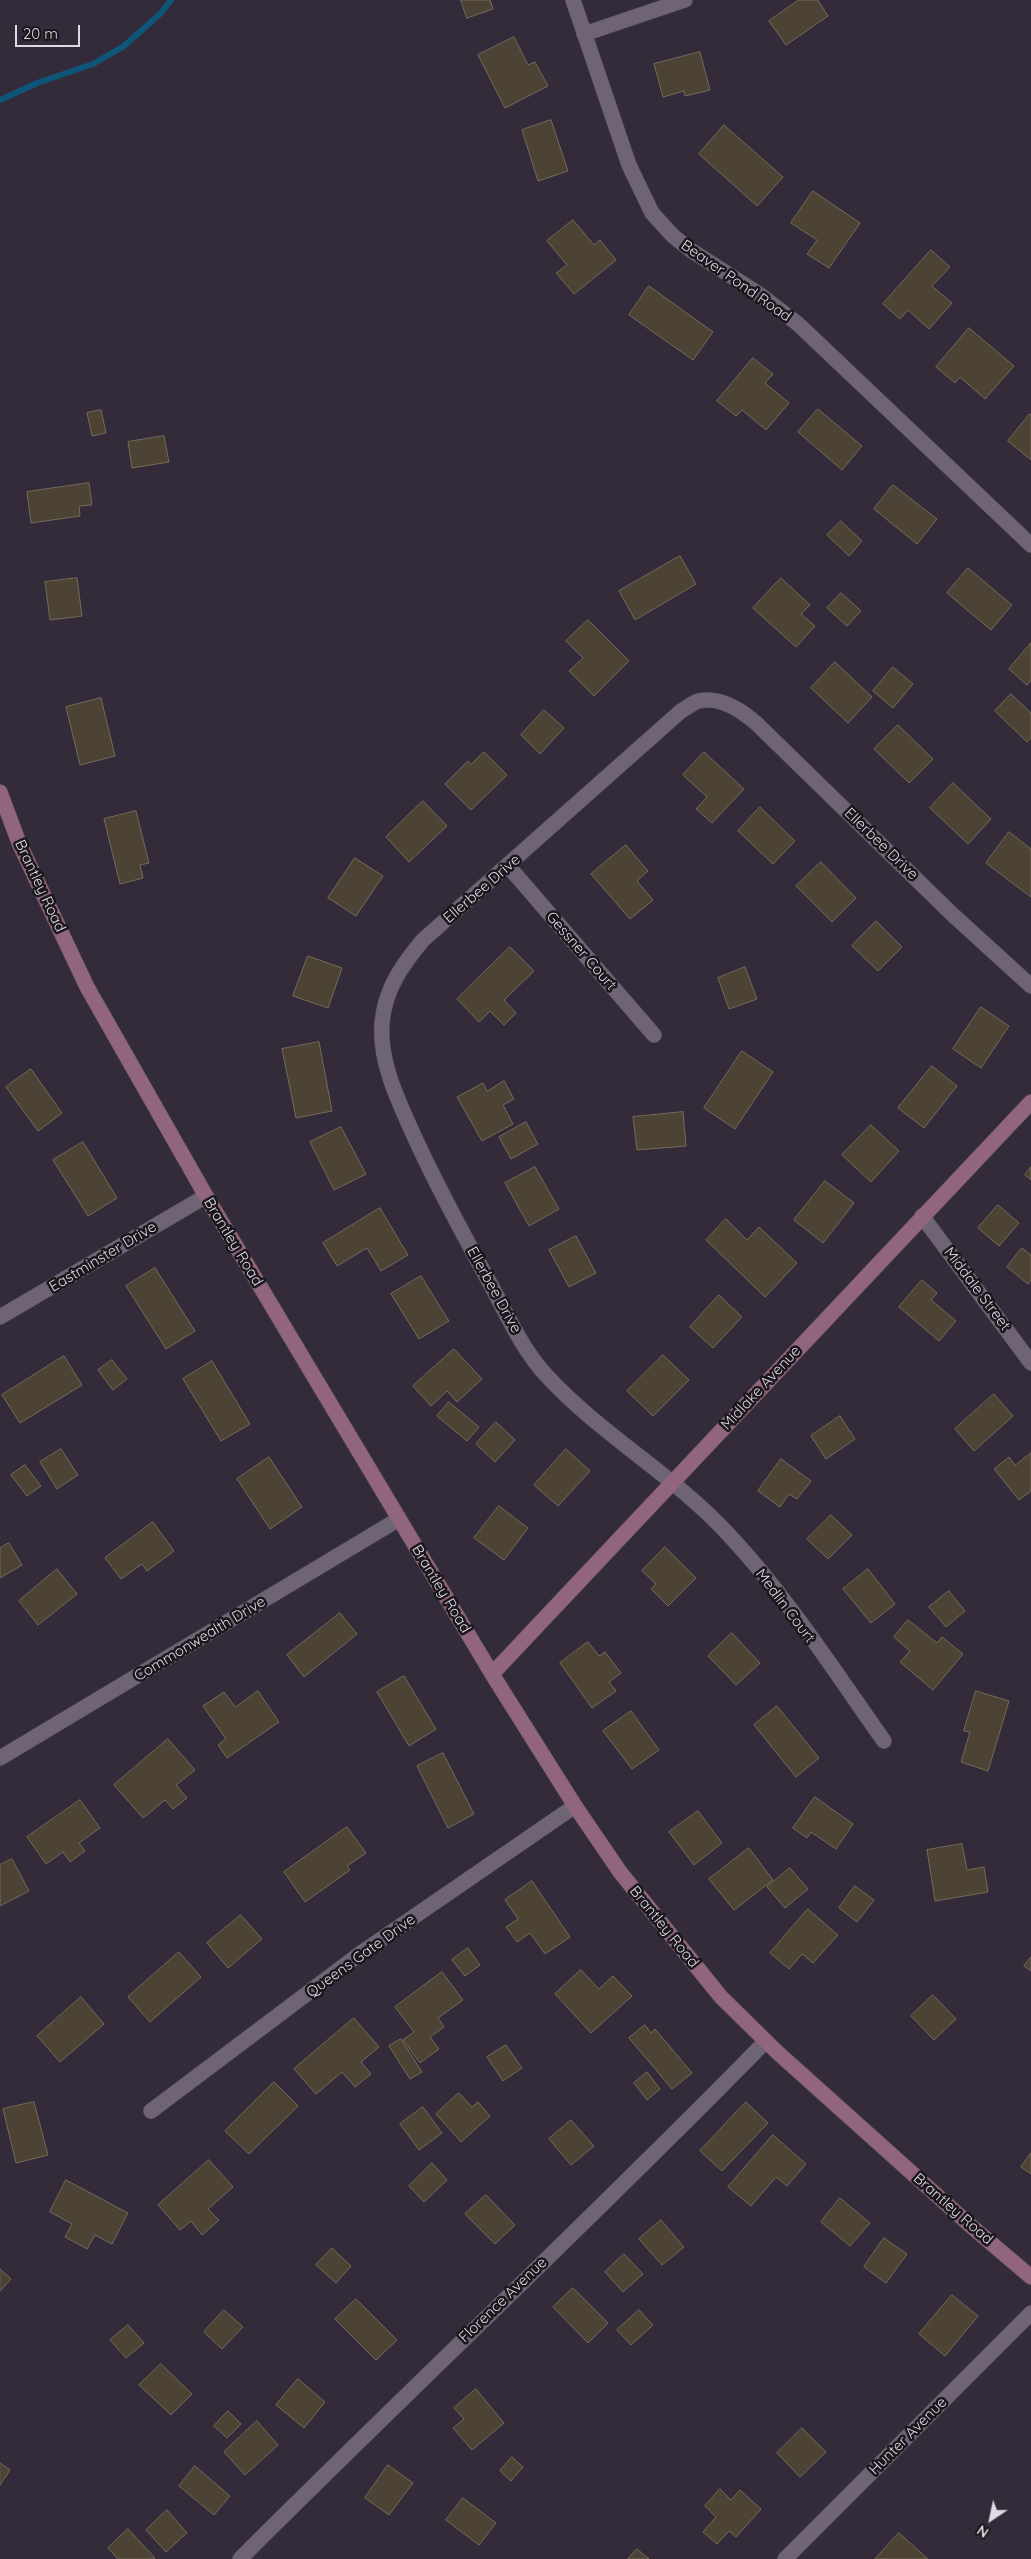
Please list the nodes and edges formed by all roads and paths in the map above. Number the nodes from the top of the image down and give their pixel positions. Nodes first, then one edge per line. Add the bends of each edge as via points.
1 (573, 0) edge
2 (685, 0) edge
3 (584, 34) junction
4 (1031, 545) edge
5 (0, 792) edge
6 (509, 867) junction
7 (1031, 986) edge
8 (654, 1035) dead end
9 (1031, 1102) edge
10 (206, 1196) junction
11 (922, 1216) junction
12 (0, 1317) edge
13 (1031, 1363) edge
14 (672, 1483) junction
15 (399, 1519) junction
16 (492, 1674) junction
17 (884, 1742) dead end
18 (0, 1758) edge
19 (575, 1806) junction
20 (766, 2041) junction
21 (151, 2111) dead end
22 (1031, 2276) edge
23 (1031, 2313) edge
24 (240, 2559) edge
25 (785, 2559) edge

1 - 3 street, Beaver Pond Road
2 - 3 street
3 - 4 street, Beaver Pond Road via 628,165 652,212 692,251 759,294 798,324
5 - 10 street, Brantley Road via 19,843 87,987
6 - 7 street, Ellerbee Drive via 681,712 698,701 714,701 740,709 756,722 953,915
6 - 8 street, Gessner Court
6 - 14 street, Ellerbee Drive via 423,940 392,982 386,998 382,1040 393,1089 434,1180 523,1343 544,1373 608,1432
9 - 11 street, Midlake Avenue
10 - 12 street, Eastminster Drive
10 - 15 street, Brantley Road
11 - 13 street, Middale Street
11 - 14 street, Midlake Avenue
14 - 16 street, Midlake Avenue
14 - 17 street, Medlin Court via 707,1512 786,1603
15 - 16 street, Brantley Road
15 - 18 street, Commonwealth Drive
16 - 19 street, Brantley Road
19 - 20 street, Brantley Road via 650,1910 721,1997
19 - 21 street, Queens Gate Drive via 361,1953
20 - 22 street, Brantley Road
20 - 24 street, Florence Avenue via 662,2148 405,2394
23 - 25 street, Hunter Avenue

